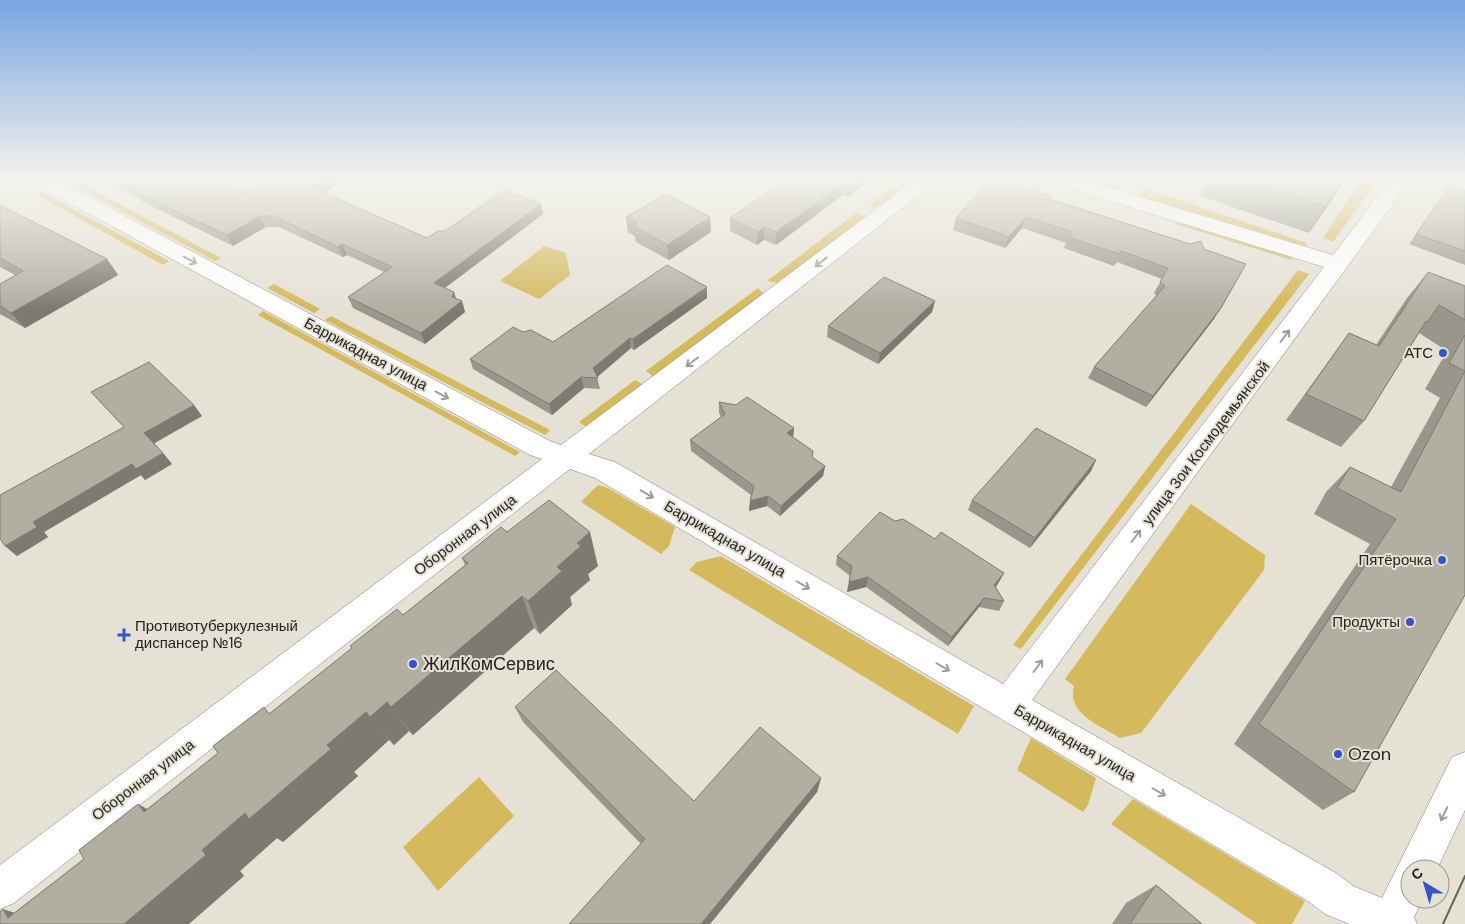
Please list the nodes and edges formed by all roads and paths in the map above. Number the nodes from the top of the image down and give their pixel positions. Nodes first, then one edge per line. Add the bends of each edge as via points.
1 (125, 222) edge
2 (873, 222) edge
3 (1201, 222) edge
4 (1370, 222) edge
5 (1339, 264) junction
6 (567, 457) junction
7 (1008, 705) junction
8 (1465, 770) edge
9 (1422, 859) edge
10 (0, 889) edge
11 (1400, 907) edge
12 (1393, 923) edge

1 -> 6 street, Баррикадная улица via 540,448
2 -> 6 street, Оборонная улица
3 - 5 street
4 - 5 street, улица Зои Космодемьянской
7 -> 5 street, улица Зои Космодемьянской
6 -> 7 street, Баррикадная улица via 605,470
6 - 10 street, Оборонная улица
7 -> 12 street, Баррикадная улица via 1340,900
8 -> 9 street
11 - 12 street

